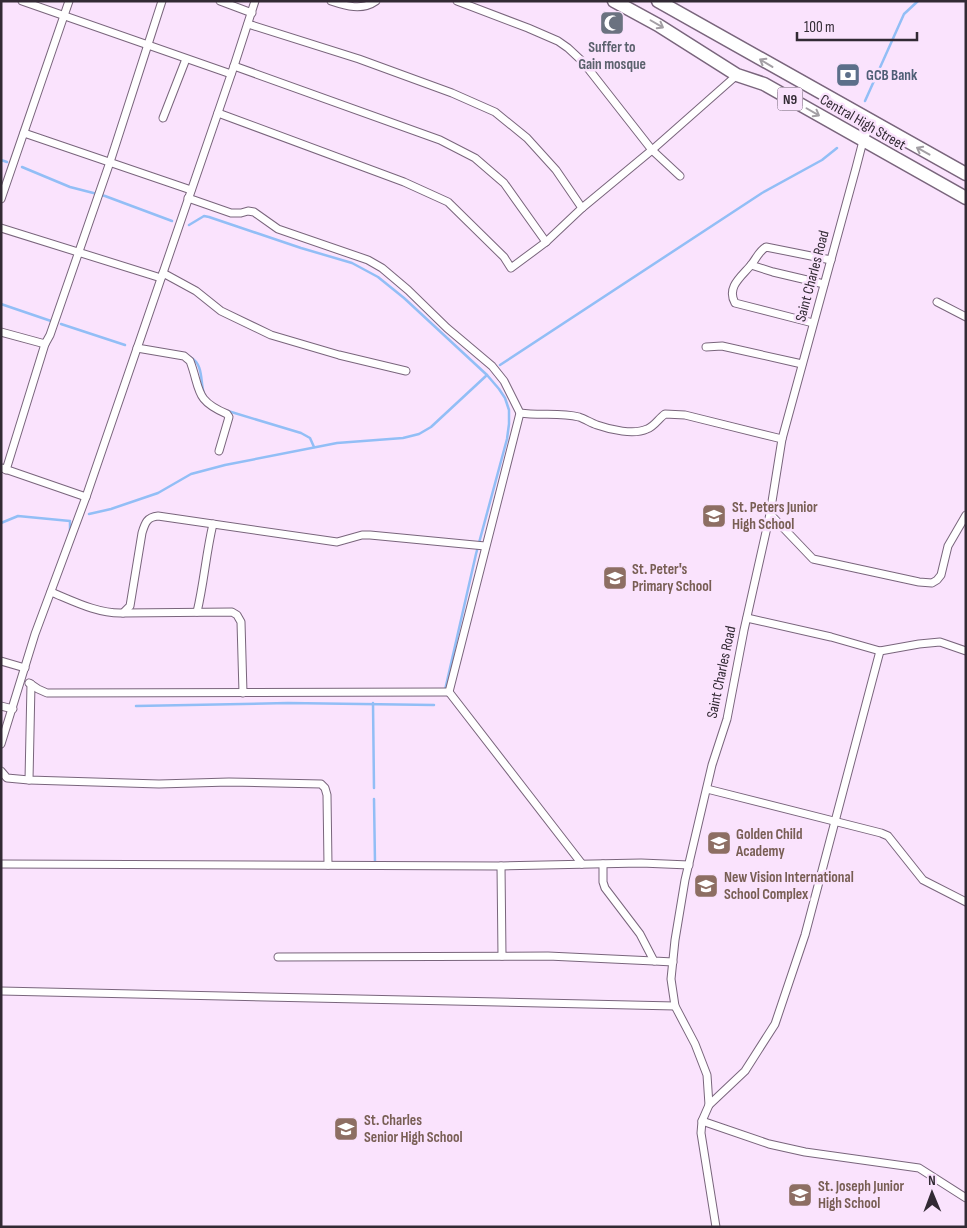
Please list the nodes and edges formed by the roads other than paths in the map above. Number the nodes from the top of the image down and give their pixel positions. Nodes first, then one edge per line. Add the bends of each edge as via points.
1 (22, 1) edge
2 (69, 1) edge
3 (162, 1) edge
4 (220, 1) edge
5 (255, 1) edge
6 (331, 1) edge
7 (376, 1) edge
8 (457, 1) edge
9 (614, 1) edge
10 (658, 1) edge
11 (252, 13) junction
12 (64, 16) junction
13 (248, 24) junction
14 (147, 46) junction
15 (186, 59) junction
16 (233, 70) junction
17 (737, 75) junction
18 (218, 113) junction
19 (163, 118) dead end
20 (872, 122) junction
21 (24, 133) junction
22 (863, 141) junction
23 (652, 150) junction
24 (110, 162) junction
25 (966, 174) edge
26 (680, 176) dead end
27 (191, 190) junction
28 (188, 198) junction
29 (966, 198) edge
30 (1, 199) edge
31 (582, 208) junction
32 (1, 228) edge
33 (546, 242) junction
34 (78, 252) junction
35 (830, 260) junction
36 (751, 265) junction
37 (162, 275) junction
38 (824, 284) junction
39 (937, 302) dead end
40 (966, 317) edge
41 (813, 323) junction
42 (1, 332) edge
43 (45, 344) junction
44 (706, 347) dead end
45 (137, 348) junction
46 (802, 364) junction
47 (406, 371) dead end
48 (520, 413) junction
49 (782, 439) junction
50 (219, 451) dead end
51 (3, 469) edge
52 (86, 497) junction
53 (770, 514) junction
54 (966, 515) edge
55 (213, 524) junction
56 (485, 546) junction
57 (51, 592) junction
58 (197, 612) junction
59 (123, 613) junction
60 (747, 618) junction
61 (880, 651) junction
62 (966, 651) edge
63 (1, 661) edge
64 (24, 668) junction
65 (22, 676) junction
66 (31, 684) junction
67 (449, 692) junction
68 (243, 693) junction
69 (1, 706) edge
70 (13, 709) junction
71 (1, 744) edge
72 (1, 771) edge
73 (29, 780) junction
74 (707, 789) junction
75 (836, 821) junction
76 (1, 864) edge
77 (582, 864) junction
78 (603, 864) junction
79 (328, 865) junction
80 (689, 865) junction
81 (501, 866) junction
82 (966, 902) edge
83 (278, 956) dead end
84 (502, 956) junction
85 (654, 961) junction
86 (673, 962) junction
87 (1, 991) edge
88 (675, 1006) junction
89 (709, 1106) junction
90 (702, 1121) junction
91 (966, 1198) edge
92 (716, 1227) edge

1 - 12 street
2 - 12 street
3 - 14 street
4 - 11 street
5 - 11 street
6 - 7 street via 353,7
8 - 23 street via 528,28 568,48 583,62
9 -> 17 highway, Central High Street / N9 via 658,24
20 -> 10 highway, Central High Street / N9
11 - 13 street
12 - 14 street
12 - 21 street
13 - 16 street
13 - 31 street via 359,59 495,112 527,138 556,170
14 - 15 street
14 - 24 street
15 - 16 street
15 - 19 street
16 - 18 street
16 - 33 street via 440,140 468,155 504,183
17 -> 22 highway, Central High Street / N9 via 764,84
17 - 23 street
18 - 27 street
18 - 33 street via 441,197 504,257 511,268
20 - 22 street, Saint Charles Road
25 -> 20 highway, Central High Street / N9
21 - 24 street
21 - 30 street
22 - 29 highway, Central High Street / N9
22 - 35 street, Saint Charles Road
23 - 26 street
23 - 31 street
24 - 27 street
24 - 34 street
27 - 28 street
28 - 37 street
28 - 48 street via 231,213 254,212 278,229 368,260 382,268 492,366 504,381
31 - 33 street
32 - 34 street
34 - 37 street
34 - 43 street
35 - 36 street via 766,247
35 - 38 street, Saint Charles Road
36 - 38 street
36 - 41 street via 735,284 735,303
37 - 45 street
37 - 47 street via 196,291 221,311 271,334
38 - 41 street, Saint Charles Road
39 - 40 street
41 - 46 street, Saint Charles Road
42 - 43 street
43 - 51 street
44 - 46 street via 722,346
45 - 50 street via 184,356 190,360 204,400 229,417
45 - 52 street
46 - 49 street, Saint Charles Road
48 - 49 street via 579,418 626,431 650,428 665,414 685,415
48 - 56 street
49 - 53 street, Saint Charles Road
51 - 52 street
52 - 57 street
53 - 54 street via 813,559 932,583 940,575 948,546
53 - 60 street, Saint Charles Road
55 - 56 street via 337,542 370,535
55 - 58 street
55 - 59 street via 158,516 146,521 130,606
56 - 67 street
57 - 59 street via 84,606
57 - 64 street
58 - 59 street
58 - 68 street via 232,612 241,622
60 - 61 street
60 - 74 street, Saint Charles Road via 727,719
61 - 62 street via 940,642
61 - 75 street
63 - 64 street
64 - 65 street
65 - 66 street
65 - 70 street
66 - 68 street via 47,692
66 - 73 street
67 - 68 street
67 - 77 street
69 - 70 street
70 - 71 street
72 - 73 street via 7,778
73 - 79 street via 321,784 327,795
74 - 75 street
74 - 80 street, Saint Charles Road
75 - 82 street via 888,836 923,880
75 - 89 street via 805,935 776,1024 745,1071
76 - 79 street
77 - 78 street
77 - 81 street
78 - 80 street
78 - 85 street via 604,888 640,934
79 - 81 street
80 - 86 street, Saint Charles Road
81 - 84 street
83 - 84 street
84 - 85 street
85 - 86 street
86 - 88 street, Saint Charles Road via 671,979
87 - 88 street
88 - 89 street, Saint Charles Road via 702,1058
89 - 90 street
90 - 91 street via 769,1144 805,1152 919,1168
90 - 92 street

